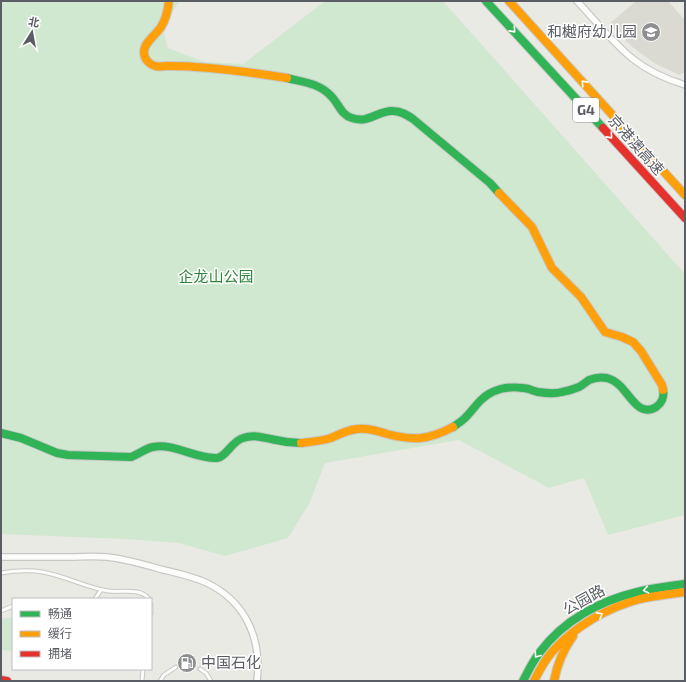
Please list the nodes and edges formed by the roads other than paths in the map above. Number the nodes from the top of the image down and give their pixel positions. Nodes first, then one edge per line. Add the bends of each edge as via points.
1 (169, 1) edge
2 (486, 1) edge
3 (509, 1) edge
4 (577, 1) edge
5 (685, 85) edge
6 (685, 195) edge
7 (685, 218) edge
8 (1, 433) edge
9 (1, 557) edge
10 (1, 573) edge
11 (685, 584) edge
12 (101, 590) junction
13 (685, 592) edge
14 (96, 598) edge
15 (148, 598) edge
16 (12, 606) edge
17 (1, 610) edge
18 (580, 628) junction
19 (176, 667) dead end
20 (200, 669) dead end
21 (144, 670) edge
22 (527, 670) junction
23 (1, 680) edge
24 (7, 681) edge
25 (142, 681) edge
26 (160, 681) edge
27 (211, 681) edge
28 (257, 681) edge
29 (518, 681) edge
30 (523, 681) edge
31 (534, 681) edge
32 (554, 681) edge

1 - 8 main road via 166,18 144,49 144,56 154,66 232,70 314,84 333,98 344,114 352,118 369,119 386,111 396,110 413,119 490,183 532,227 552,268 581,297 605,332 622,337 641,350 662,385 663,399 653,409 639,407 623,388 607,378 589,380 581,386 560,393 537,392 526,388 503,388 482,399 453,427 427,437 399,438 359,429 330,438 295,443 251,436 234,443 218,458 161,446 152,447 131,457 68,455
2 -> 7 main road, 京港澳高速 / G4
6 -> 3 main road, 京港澳高速 / G4
4 - 5 street via 633,59 658,75
9 - 28 street via 108,557 179,573 206,582 237,606 246,619 256,641
10 - 12 lane via 22,570 47,573
11 -> 22 main road, 公园路 via 633,593 611,599 593,608 573,620 550,640
12 - 14 lane
12 - 15 lane via 132,591
18 -> 13 main road, 公园路 via 624,604
16 - 17 lane
18 - 31 main road, 公园路 via 562,641 540,668
18 - 32 main road via 561,657
19 - 26 lane
20 - 27 lane
21 - 25 lane
22 - 29 main road
22 - 30 main road, 公园路
23 - 24 main road

